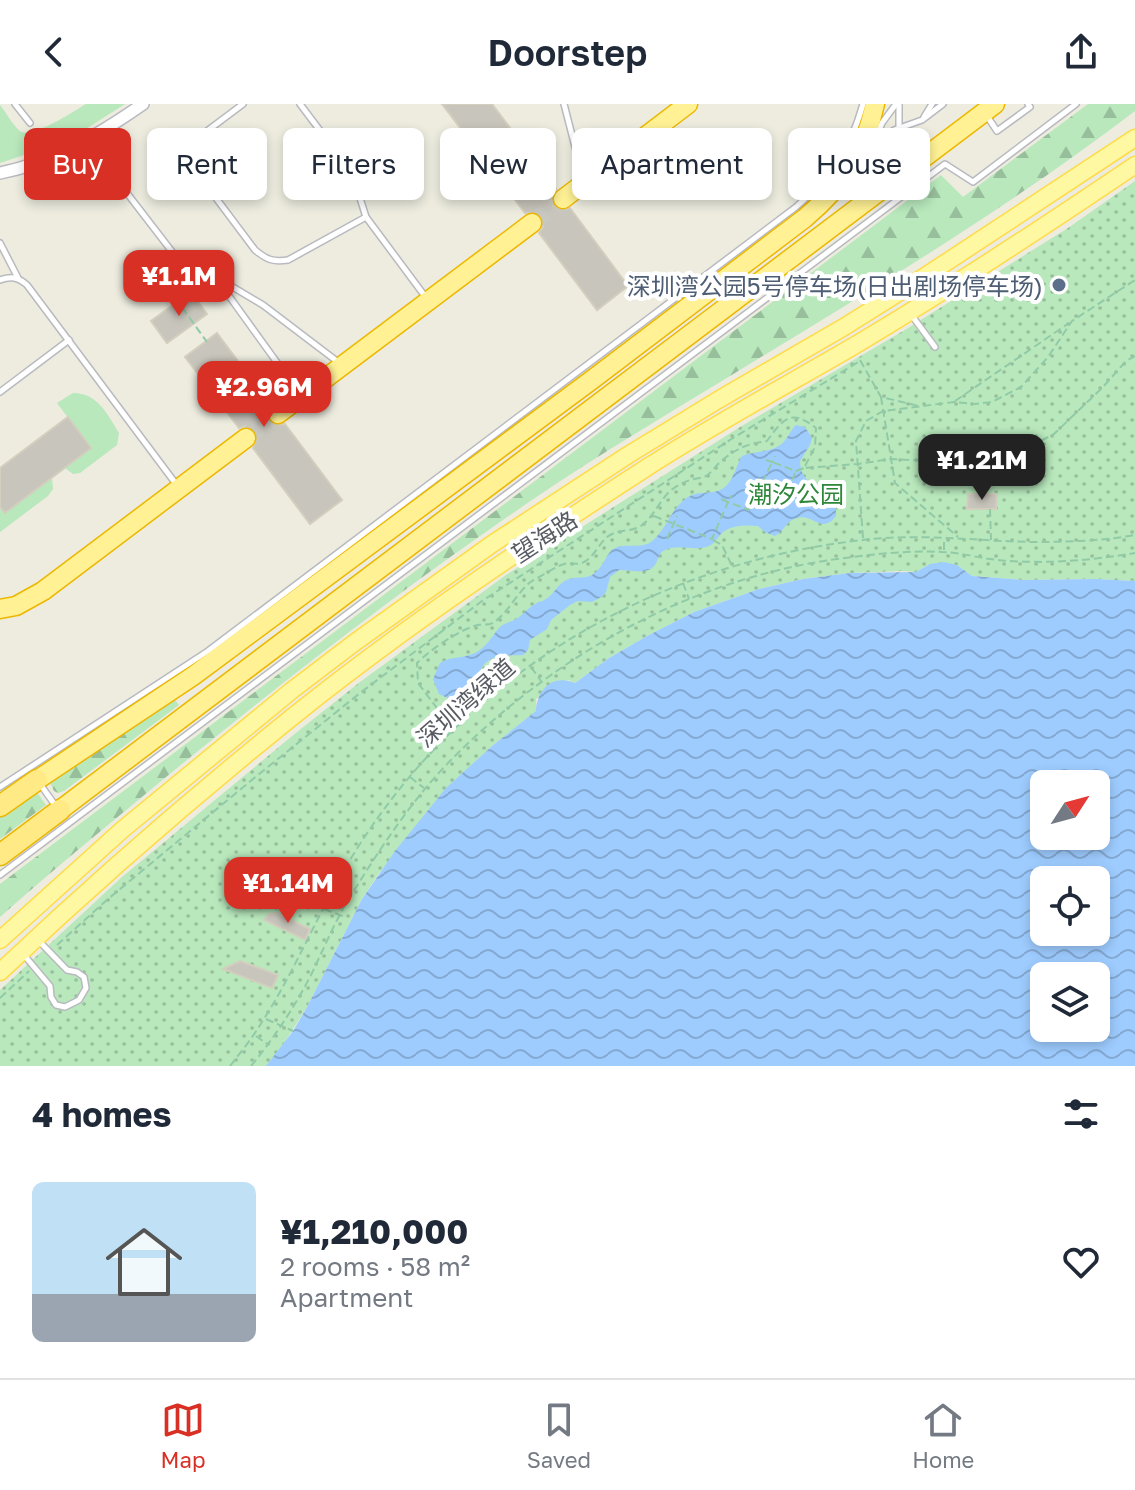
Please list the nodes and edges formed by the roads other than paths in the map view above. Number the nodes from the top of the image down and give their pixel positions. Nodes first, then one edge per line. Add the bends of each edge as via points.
1 (15, 104) edge
2 (143, 104) edge
3 (243, 104) edge
4 (300, 104) edge
5 (564, 104) edge
6 (688, 104) edge
7 (863, 104) edge
8 (875, 104) edge
9 (897, 104) edge
10 (932, 104) edge
11 (943, 104) edge
12 (1028, 104) edge
13 (1076, 104) edge
14 (983, 110) edge
15 (922, 120) junction
16 (30, 123) dead end
17 (656, 128) edge
18 (869, 128) edge
19 (879, 128) edge
20 (899, 128) joint
21 (572, 136) edge
22 (1135, 138) edge
23 (930, 152) edge
24 (1135, 165) edge
25 (0, 173) edge
26 (572, 192) edge
27 (131, 198) edge
28 (563, 199) tunnel mouth
29 (825, 200) edge
30 (865, 200) edge
31 (366, 217) junction
32 (532, 223) tunnel mouth
33 (0, 243) edge
34 (216, 277) junction
35 (19, 278) junction
36 (0, 280) edge
37 (428, 301) junction
38 (909, 312) junction
39 (69, 340) junction
40 (935, 347) dead end
41 (342, 365) junction
42 (0, 392) edge
43 (302, 396) junction
44 (278, 414) tunnel mouth
45 (246, 438) tunnel mouth
46 (179, 488) junction
47 (0, 609) edge
48 (94, 735) junction
49 (37, 780) junction
50 (0, 787) edge
51 (0, 806) edge
52 (60, 810) junction
53 (0, 855) edge
54 (0, 875) edge
55 (36, 938) junction
56 (0, 940) edge
57 (21, 952) junction
58 (0, 972) edge

1 - 16 lane
2 - 25 street via 77,145
3 - 31 lane via 191,143 187,152 189,162 255,250 265,259 288,260
4 - 31 lane via 352,173
5 - 21 lane
6 - 17 highway
7 - 48 lane via 832,172 796,207
8 - 18 highway
9 - 19 lane
9 - 20 lane
10 - 15 lane
11 - 15 lane
12 - 14 lane via 997,131
13 - 54 lane via 973,182 945,164
14 - 23 highway
15 - 20 lane
22 - 56 main road, 望海路 via 927,275 641,447 459,567 291,691 122,830
24 - 38 main road, 望海路
26 - 28 highway
27 - 34 lane via 180,262
29 - 48 highway via 193,676
30 - 52 highway
31 - 37 lane
32 - 37 highway
33 - 35 lane
34 - 41 lane
34 - 43 lane
35 - 36 lane
35 - 39 lane
37 - 41 highway
38 - 40 lane
38 - 55 main road, 望海路 via 649,467 412,627 296,714
39 - 42 lane
39 - 46 lane
41 - 43 highway
43 - 44 highway
45 - 46 highway
46 - 47 highway via 43,591
48 - 49 highway
48 - 50 lane
49 - 51 highway
49 - 52 lane
52 - 53 highway
55 - 57 main road, 望海路
55 - 57 lane via 67,970 84,977 86,988 79,1000 56,1005 50,986
57 - 58 main road, 望海路

